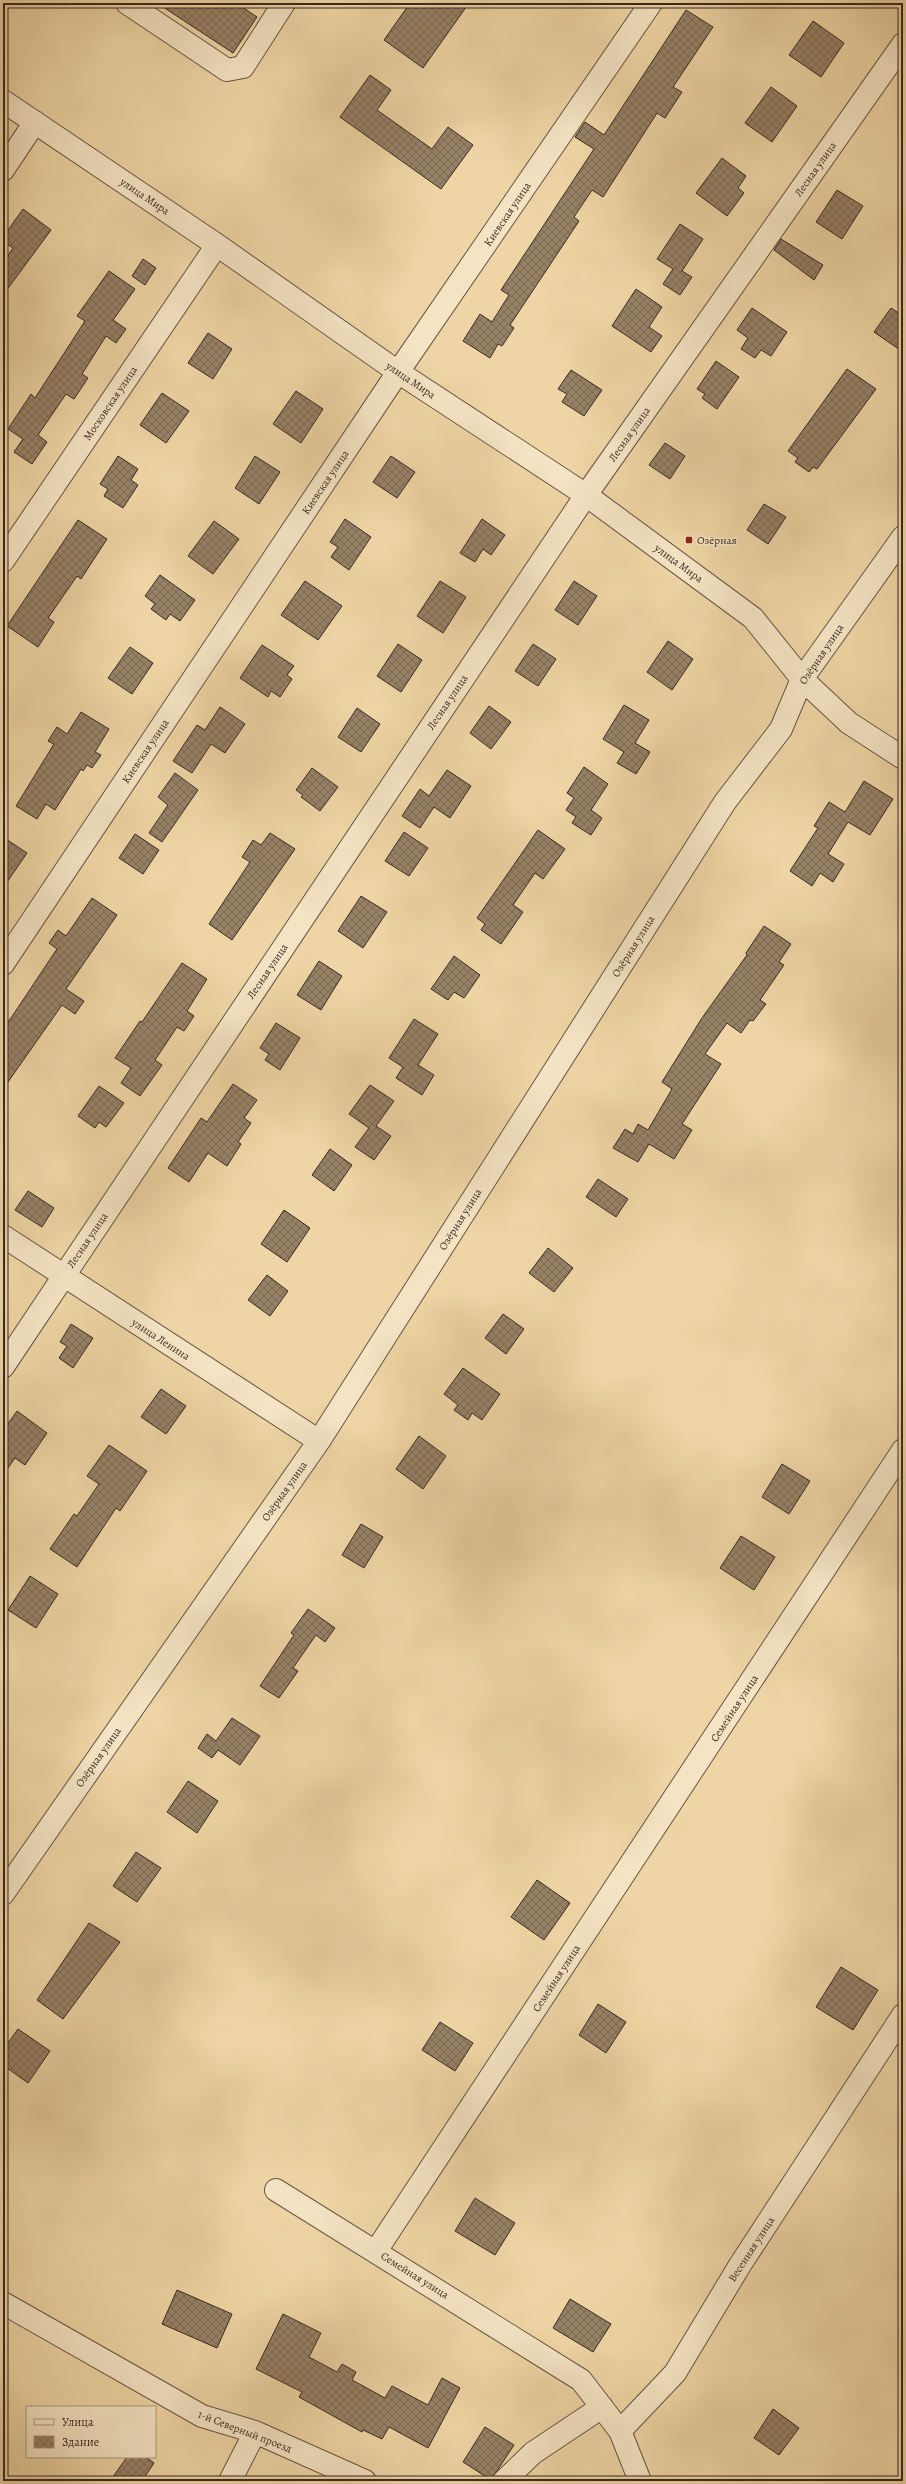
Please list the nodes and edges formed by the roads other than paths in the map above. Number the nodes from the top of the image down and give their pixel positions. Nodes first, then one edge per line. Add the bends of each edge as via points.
1 (127, 3) edge
2 (284, 3) edge
3 (651, 3) edge
4 (903, 44) edge
5 (3, 101) edge
6 (35, 122) junction
7 (3, 170) edge
8 (217, 245) junction
9 (398, 372) junction
10 (586, 495) junction
11 (903, 537) edge
12 (3, 561) edge
13 (802, 679) junction
14 (903, 758) edge
15 (3, 964) edge
16 (3, 1236) edge
17 (63, 1276) junction
18 (3, 1367) edge
19 (319, 1441) junction
20 (903, 1450) edge
21 (3, 1894) edge
22 (903, 2015) edge
23 (276, 2190) dead end
24 (376, 2251) junction
25 (3, 2303) edge
26 (602, 2407) junction
27 (620, 2431) junction
28 (255, 2432) junction
29 (230, 2481) edge
30 (365, 2481) edge
31 (504, 2481) edge
32 (640, 2481) edge

1 - 2 street via 227,70 243,67
3 - 9 street, Киевская улица
4 - 10 street, Лесная улица
5 - 6 street, улица Мира
6 - 7 street
6 - 8 street, улица Мира
8 - 9 street, улица Мира
8 - 12 street, Московская улица
9 - 10 street, улица Мира
9 - 15 street, Киевская улица
10 - 13 street, улица Мира via 753,618
10 - 17 street, Лесная улица
11 - 13 street, Озёрная улица
13 - 14 street, улица Мира via 849,723
13 - 19 street, Озёрная улица via 781,730 725,802
16 - 17 street, улица Ленина
17 - 18 street, Лесная улица
17 - 19 street, улица Ленина
19 - 21 street, Озёрная улица
20 - 24 street, Семейная улица
22 - 27 street, Весенняя улица via 740,2265 675,2373
23 - 24 street
24 - 26 street, Семейная улица via 581,2380
25 - 28 street, 1-й Северный проезд via 202,2416
26 - 27 street, Семейная улица
26 - 31 street via 533,2453
27 - 32 street
28 - 29 street
28 - 30 street, 1-й Северный проезд

